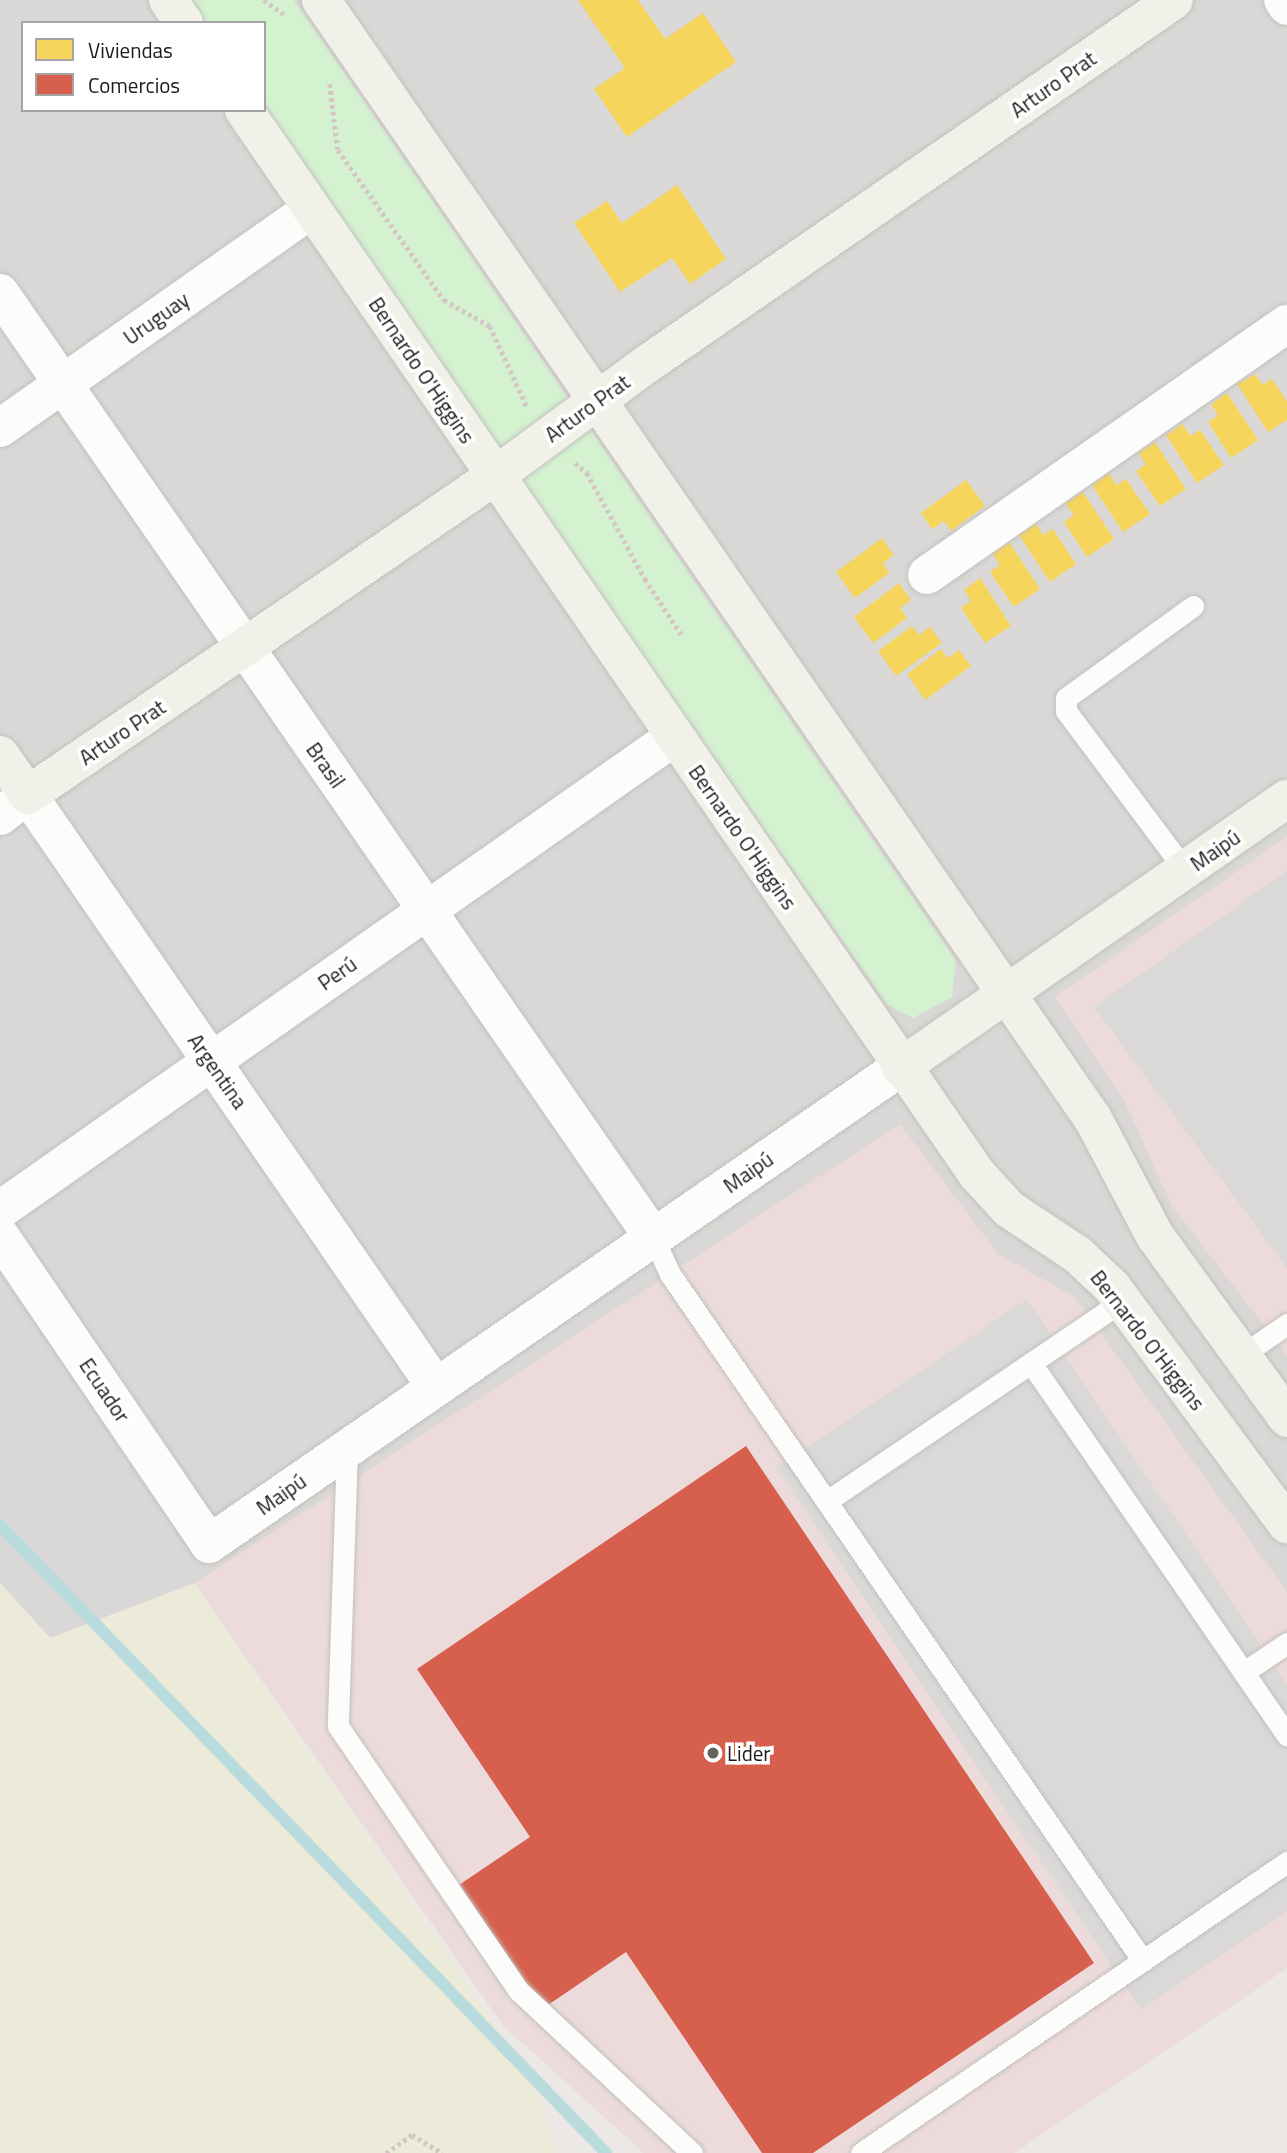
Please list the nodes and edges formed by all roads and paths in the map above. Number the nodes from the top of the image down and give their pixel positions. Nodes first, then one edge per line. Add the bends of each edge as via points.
1 (168, 0) edge
2 (264, 0) edge
3 (1174, 0) edge
4 (1283, 0) edge
5 (1287, 5) edge
6 (308, 12) edge
7 (183, 21) edge
8 (329, 74) dead end
9 (245, 112) edge
10 (312, 209) junction
11 (0, 293) edge
12 (1287, 324) edge
13 (63, 384) junction
14 (595, 401) junction
15 (0, 428) edge
16 (546, 438) junction
17 (495, 476) junction
18 (927, 575) dead end
19 (1193, 606) dead end
20 (681, 635) dead end
21 (245, 648) junction
22 (674, 737) junction
23 (0, 755) edge
24 (1287, 799) edge
25 (14, 805) edge
26 (1185, 870) junction
27 (427, 911) junction
28 (1006, 996) junction
29 (211, 1061) junction
30 (901, 1067) junction
31 (0, 1210) edge
32 (0, 1236) edge
33 (653, 1237) junction
34 (1122, 1301) junction
35 (1287, 1324) edge
36 (1242, 1354) junction
37 (1031, 1363) junction
38 (436, 1387) junction
39 (1287, 1418) edge
40 (347, 1448) junction
41 (827, 1502) junction
42 (1287, 1524) edge
43 (209, 1544) joint
44 (1287, 1643) edge
45 (1244, 1672) junction
46 (1287, 1735) edge
47 (1287, 1862) edge
48 (1143, 1961) junction
49 (386, 2153) edge
50 (442, 2153) edge
51 (692, 2153) edge
52 (861, 2153) edge

1 - 7 street
2 - 6 path
3 - 14 street, Arturo Prat
4 - 5 street
6 - 14 street
8 - 16 path via 338,150 444,300 480,317 498,336 511,376
9 - 10 street, Bernardo O'Higgins
10 - 13 street, Uruguay
10 - 17 street, Bernardo O'Higgins
11 - 13 street, Brasil
12 - 18 street
13 - 15 street, Uruguay
13 - 21 street, Brasil
14 - 16 street, Arturo Prat
14 - 28 street
16 - 17 street, Arturo Prat
16 - 20 path via 587,473
17 - 21 street, Arturo Prat
17 - 22 street, Bernardo O'Higgins
19 - 26 lane via 1066,698 1066,711
21 - 25 street, Arturo Prat
21 - 27 street, Brasil
22 - 27 street, Perú
22 - 30 street, Bernardo O'Higgins
23 - 25 street, Argentina
24 - 26 street, Maipú
25 - 29 street, Argentina
26 - 28 street, Maipú
27 - 29 street, Perú
27 - 33 street, Brasil
28 - 30 street, Maipú
28 - 36 street via 1104,1135 1155,1236
29 - 31 street, Perú
29 - 38 street, Argentina
30 - 33 street, Maipú
30 - 34 street, Bernardo O'Higgins via 992,1193 1026,1222 1078,1255
32 - 43 street, Ecuador
33 - 38 street, Maipú
33 - 41 lane via 670,1274
34 - 37 lane
34 - 42 street, Bernardo O'Higgins
35 - 36 lane
36 - 39 street
37 - 41 lane
37 - 45 lane
38 - 40 street, Maipú
40 - 43 street, Maipú
40 - 51 lane via 338,1726 519,1991
41 - 48 lane
44 - 45 lane
45 - 46 lane
47 - 48 lane
48 - 52 lane
49 - 50 path via 412,2135

